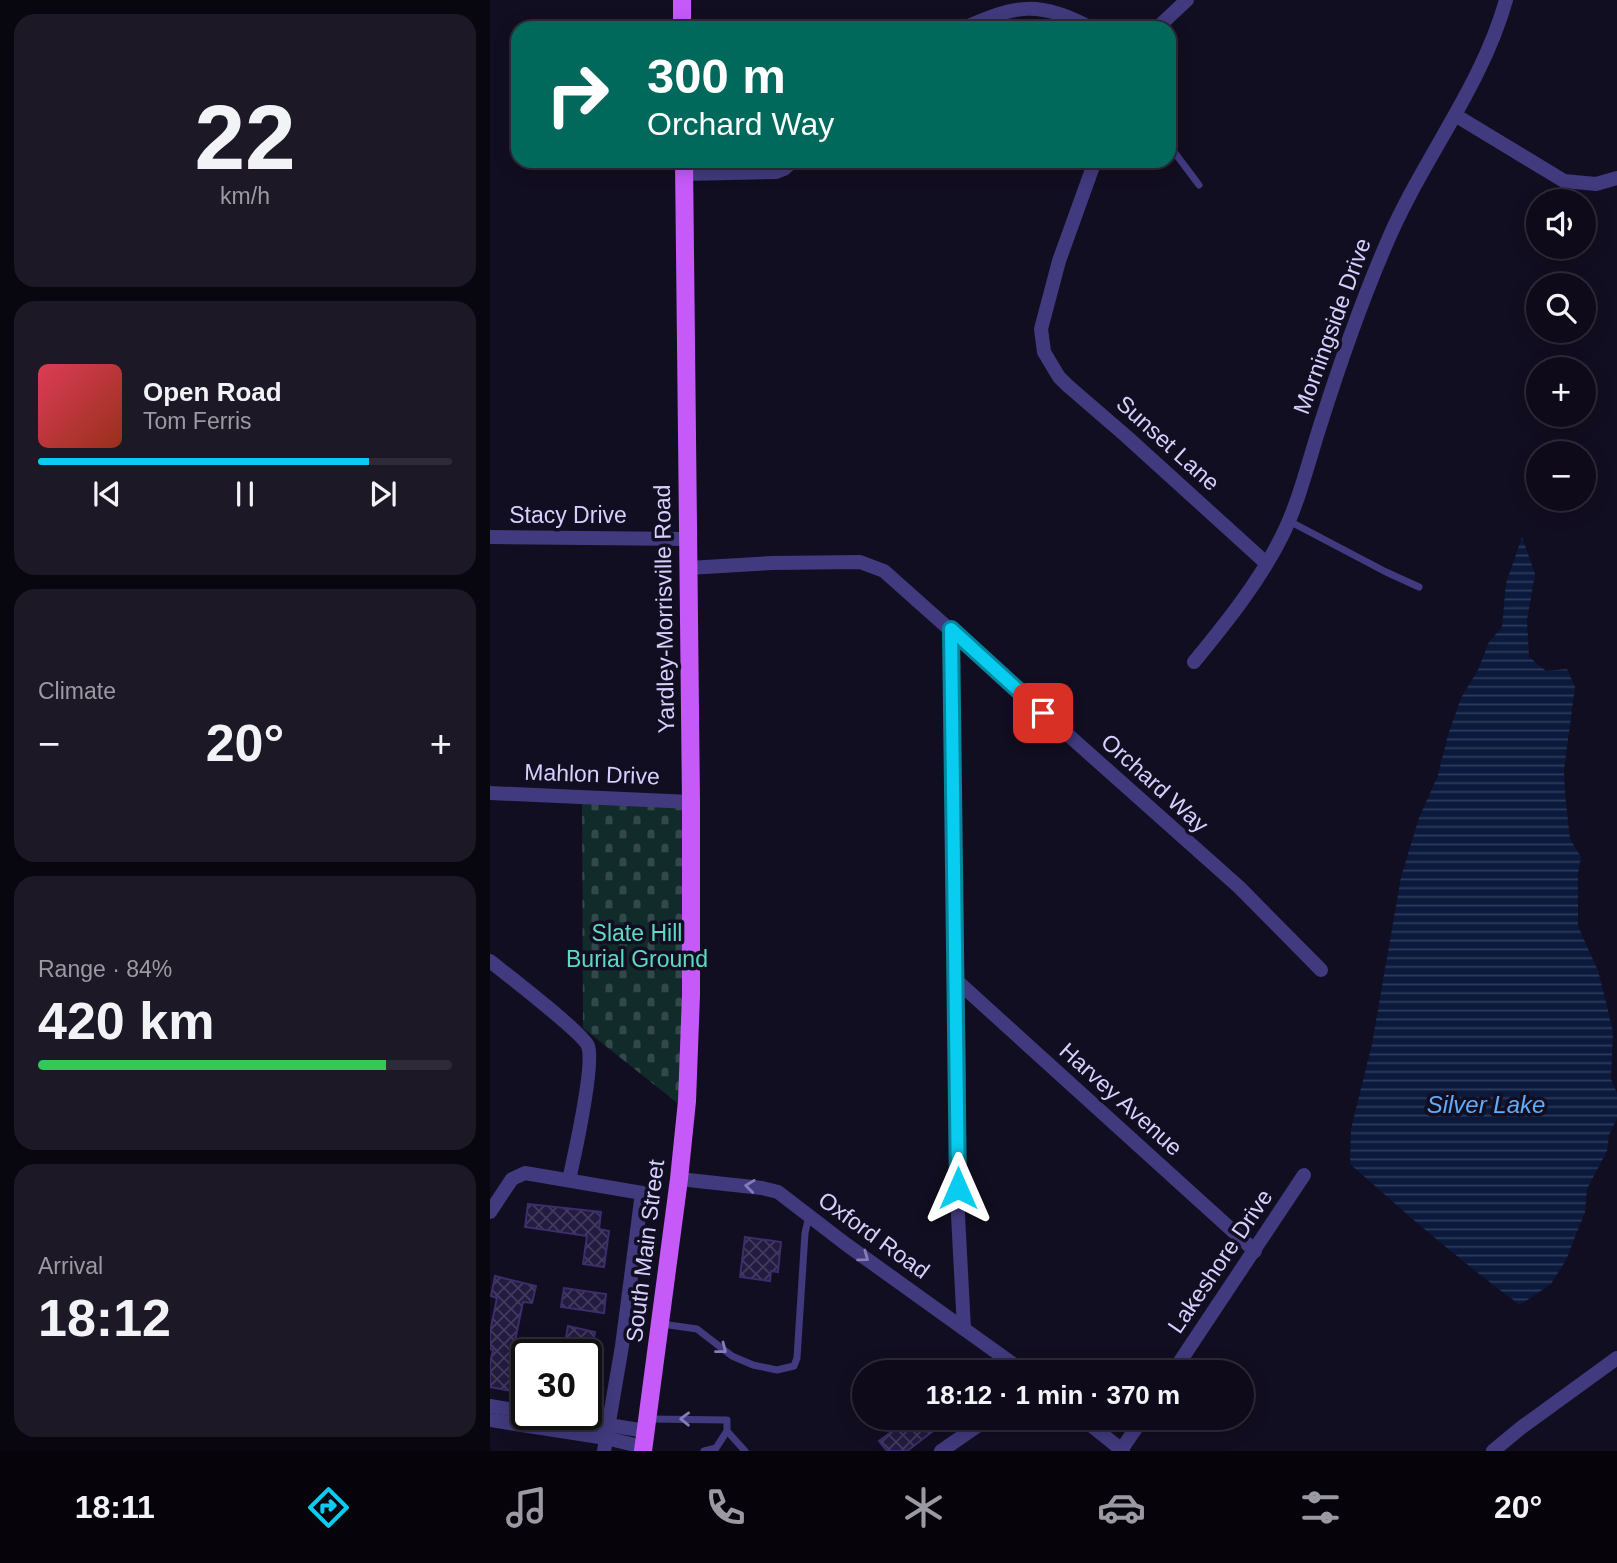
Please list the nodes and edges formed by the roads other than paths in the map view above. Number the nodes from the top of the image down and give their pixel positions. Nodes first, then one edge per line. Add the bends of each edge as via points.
1 (682, 0) edge
2 (1187, 0) edge
3 (1506, 0) edge
4 (1004, 6) edge
5 (682, 21) edge
6 (977, 21) edge
7 (1074, 21) edge
8 (1164, 21) edge
9 (1455, 115) junction
10 (1176, 154) edge
11 (684, 168) edge
12 (785, 168) edge
13 (1092, 168) edge
14 (1617, 178) edge
15 (1199, 185) dead end
16 (1289, 521) junction
17 (490, 537) edge
18 (688, 539) junction
19 (1266, 564) junction
20 (688, 568) junction
21 (1419, 587) dead end
22 (951, 629) junction
23 (1194, 662) dead end
24 (490, 793) edge
25 (691, 802) junction
26 (490, 961) edge
27 (1321, 970) dead end
28 (957, 981) junction
29 (688, 1056) joint
30 (1304, 1175) dead end
31 (680, 1179) junction
32 (569, 1180) junction
33 (490, 1212) edge
34 (809, 1216) junction
35 (1255, 1251) junction
36 (661, 1324) junction
37 (964, 1329) junction
38 (1617, 1358) edge
39 (1007, 1360) edge
40 (1182, 1360) edge
41 (490, 1406) edge
42 (511, 1409) edge
43 (490, 1420) edge
44 (584, 1430) edge
45 (972, 1430) edge
46 (1097, 1430) edge
47 (1135, 1430) edge
48 (727, 1431) junction
49 (645, 1437) edge
50 (606, 1438) edge
51 (1122, 1450) edge
52 (704, 1451) edge
53 (745, 1451) edge
54 (941, 1451) edge
55 (1493, 1451) edge

1 - 5 main road
2 - 8 street
3 - 9 street, Morningside Drive
4 - 6 street
4 - 7 street via 1046,9
9 - 14 street via 1564,181 1582,185
9 - 16 street, Morningside Drive via 1385,247
10 - 15 lane
11 - 12 street via 776,172
11 - 18 main road, Yardley-Morrisville Road
13 - 19 street, Sunset Lane via 1059,261 1041,329 1044,352 1059,377
16 - 19 street, Morningside Drive
16 - 21 lane
17 - 18 street, Stacy Drive
18 - 20 main road, Yardley-Morrisville Road
19 - 23 street, Morningside Drive
20 - 22 street, Orchard Way via 772,563 873,565
20 - 25 main road, Yardley-Morrisville Road
22 - 27 street, Orchard Way via 1239,887
22 - 28 street
24 - 25 street, Mahlon Drive
25 - 29 main road, Yardley-Morrisville Road
26 - 32 street via 588,1047
28 - 35 street, Harvey Avenue
28 - 37 street via 958,1215
29 - 31 main road, South Main Street
30 - 35 street, Lakeshore Drive
34 -> 31 street, Oxford Road via 778,1192
31 - 36 main road, South Main Street
32 - 33 street via 526,1173 512,1180
32 - 50 street via 642,1193
36 -> 34 lane via 697,1329 732,1356 753,1365 777,1370 794,1366
34 -> 37 street, Oxford Road
35 - 40 street, Lakeshore Drive
36 - 49 main road, South Main Street
37 - 39 street, Oxford Road
38 - 55 street
41 - 42 street
43 - 50 street
44 - 50 street
45 - 54 street
46 - 51 street
47 - 51 street
48 -> 49 lane via 727,1420
48 - 52 lane via 716,1448
48 - 53 lane
49 - 50 street

